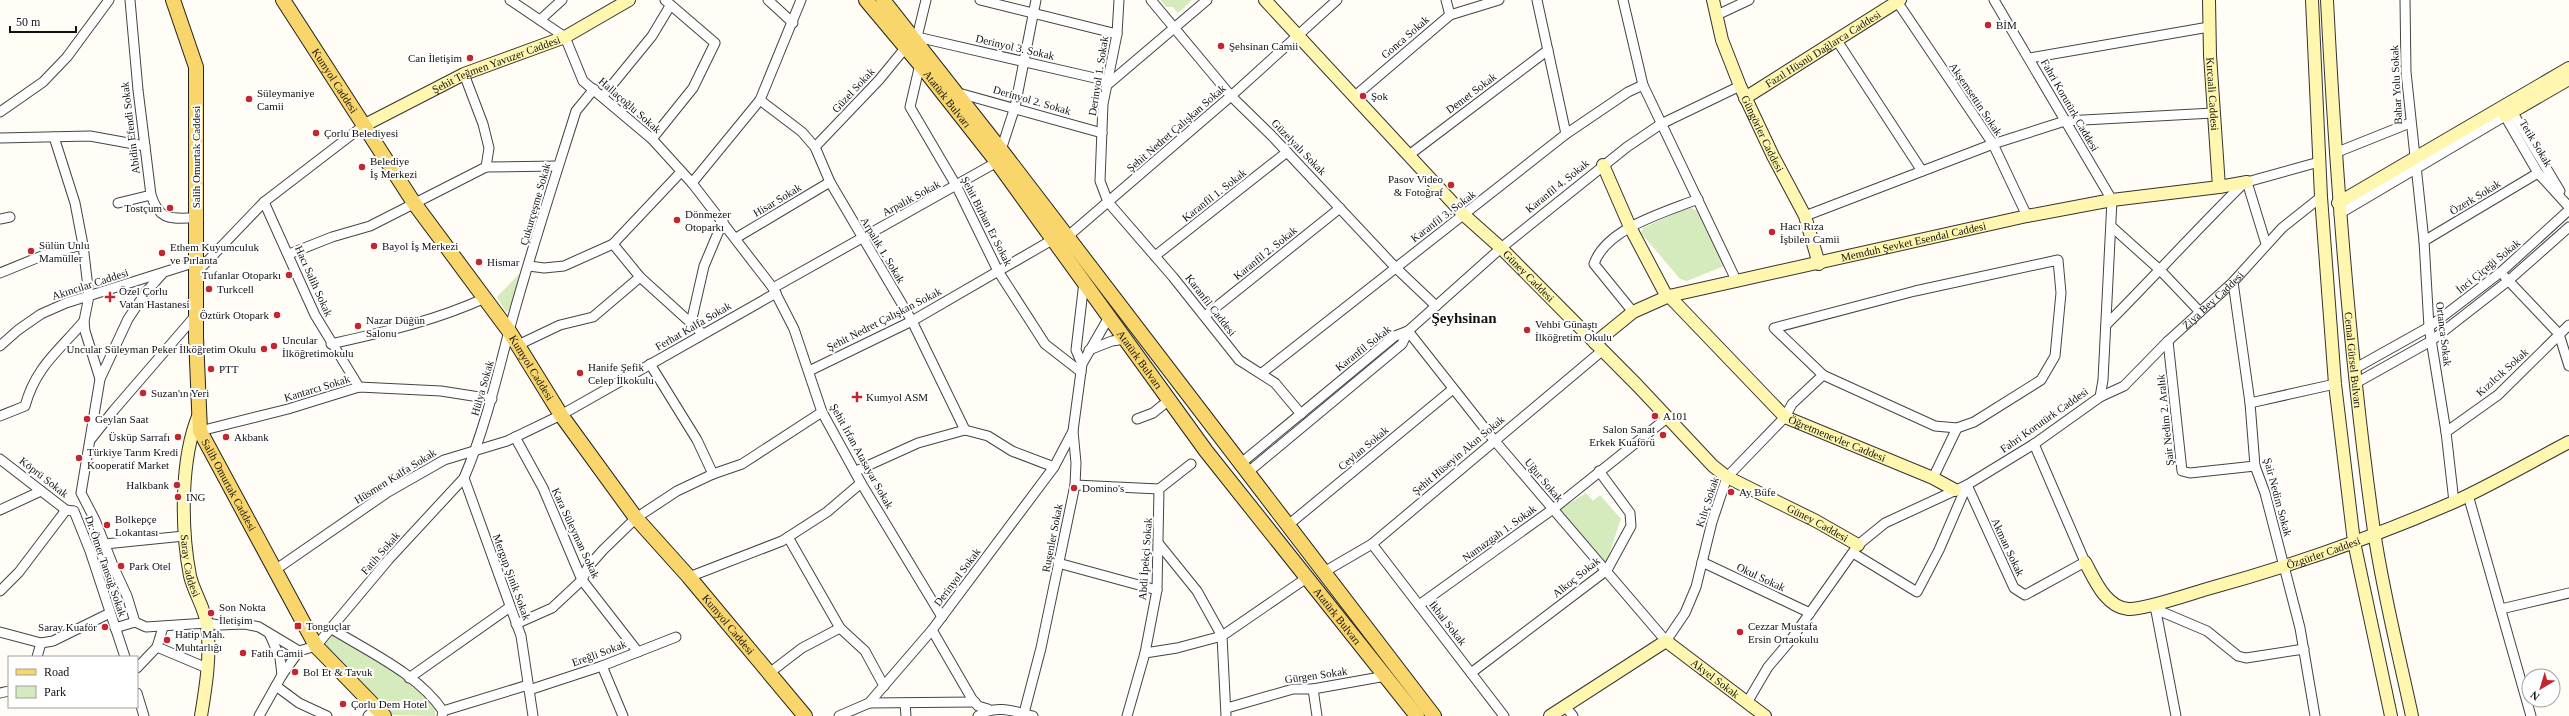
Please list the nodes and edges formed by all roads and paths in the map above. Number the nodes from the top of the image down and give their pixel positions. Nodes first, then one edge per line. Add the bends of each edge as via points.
1 (109, 0) edge
2 (130, 0) edge
3 (173, 0) edge
4 (283, 0) edge
5 (510, 0) edge
6 (562, 0) edge
7 (629, 0) edge
8 (768, 0) edge
9 (801, 0) edge
10 (866, 0) edge
11 (883, 0) edge
12 (926, 0) edge
13 (980, 0) edge
14 (1036, 0) edge
15 (1119, 0) edge
16 (1150, 0) edge
17 (1207, 0) edge
18 (1265, 0) edge
19 (1337, 0) edge
20 (1446, 0) edge
21 (1499, 0) edge
22 (1537, 0) edge
23 (1623, 0) edge
24 (1713, 0) edge
25 (1748, 0) edge
26 (1994, 0) edge
27 (2209, 0) edge
28 (2312, 0) edge
29 (2328, 0) edge
30 (2405, 0) edge
31 (1898, 1) edge
32 (668, 3) edge
33 (1033, 14) junction
34 (1450, 15) junction
35 (1717, 15) junction
36 (540, 20) junction
37 (793, 23) junction
38 (1174, 27) junction
39 (2209, 27) junction
40 (1117, 34) junction
41 (1299, 36) junction
42 (564, 37) junction
43 (1836, 39) junction
44 (912, 40) junction
45 (1548, 50) junction
46 (2030, 58) junction
47 (1022, 62) junction
48 (920, 64) junction
49 (2569, 68) edge
50 (464, 74) junction
51 (2569, 79) edge
52 (1107, 83) junction
53 (1643, 85) junction
54 (1740, 86) junction
55 (594, 89) junction
56 (955, 92) junction
57 (603, 96) junction
58 (1231, 96) junction
59 (1355, 96) junction
60 (1745, 98) junction
61 (760, 100) junction
62 (1015, 107) junction
63 (2506, 110) junction
64 (0, 112) edge
65 (2213, 113) junction
66 (2065, 121) junction
67 (2410, 123) junction
68 (1661, 124) junction
69 (363, 126) junction
70 (1102, 133) junction
71 (1566, 134) junction
72 (54, 137) junction
73 (0, 138) edge
74 (652, 139) junction
75 (1993, 144) junction
76 (145, 146) junction
77 (815, 147) junction
78 (1288, 152) junction
79 (2335, 152) junction
80 (1408, 155) junction
81 (999, 156) junction
82 (2319, 162) junction
83 (2414, 163) junction
84 (1603, 165) junction
85 (558, 166) junction
86 (486, 167) junction
87 (1922, 171) junction
88 (681, 172) junction
89 (2538, 173) junction
90 (830, 182) junction
91 (2246, 182) junction
92 (692, 183) junction
93 (957, 186) junction
94 (2219, 188) junction
95 (151, 195) junction
96 (2321, 197) junction
97 (1698, 198) junction
98 (2112, 200) junction
99 (264, 202) junction
100 (1108, 202) junction
101 (118, 203) dead end
102 (414, 203) junction
103 (2569, 207) edge
104 (1340, 208) junction
105 (2339, 208) junction
106 (1464, 215) junction
107 (1805, 216) junction
108 (2027, 216) junction
109 (10, 217) dead end
110 (196, 218) junction
111 (0, 219) edge
112 (723, 222) junction
113 (1630, 227) junction
114 (2112, 227) junction
115 (2569, 227) edge
116 (1067, 237) junction
117 (736, 238) junction
118 (861, 238) junction
119 (1052, 240) junction
120 (2424, 241) junction
121 (614, 244) junction
122 (2266, 244) junction
123 (84, 245) junction
124 (1501, 248) junction
125 (289, 254) junction
126 (1155, 256) junction
127 (1819, 264) junction
128 (529, 266) junction
129 (196, 267) junction
130 (1394, 267) junction
131 (2161, 270) junction
132 (998, 271) junction
133 (2501, 272) junction
134 (0, 273) edge
135 (162, 274) junction
136 (640, 277) junction
137 (2508, 281) junction
138 (1084, 282) junction
139 (1737, 282) junction
140 (2233, 282) junction
141 (774, 290) junction
142 (89, 296) junction
143 (1668, 296) junction
144 (485, 298) junction
145 (1119, 305) junction
146 (1436, 306) junction
147 (1633, 312) junction
148 (2200, 312) junction
149 (196, 315) junction
150 (1205, 316) junction
151 (1109, 317) junction
152 (84, 321) junction
153 (912, 321) junction
154 (691, 323) junction
155 (2106, 325) junction
156 (2569, 325) edge
157 (2429, 327) junction
158 (1408, 330) junction
159 (509, 332) junction
160 (703, 334) junction
161 (2559, 334) junction
162 (1125, 339) junction
163 (2168, 341) junction
164 (2431, 341) junction
165 (331, 344) junction
166 (518, 345) junction
167 (0, 346) edge
168 (1599, 346) junction
169 (1089, 350) junction
170 (650, 364) junction
171 (2569, 366) edge
172 (1081, 368) junction
173 (2354, 369) junction
174 (809, 371) junction
175 (1262, 373) junction
176 (1823, 375) junction
177 (100, 379) junction
178 (2356, 383) junction
179 (2335, 384) junction
180 (359, 387) junction
181 (1453, 389) junction
182 (2100, 396) junction
183 (492, 399) junction
184 (1169, 400) junction
185 (2250, 402) junction
186 (822, 412) junction
187 (199, 414) junction
188 (1301, 414) junction
189 (560, 415) junction
190 (0, 416) edge
191 (1785, 417) junction
192 (1667, 418) junction
193 (1137, 419) dead end
194 (1957, 428) junction
195 (965, 430) junction
196 (200, 431) junction
197 (1073, 431) junction
198 (2446, 432) junction
199 (515, 437) junction
200 (1494, 440) junction
201 (89, 442) junction
202 (2569, 442) edge
203 (2034, 444) junction
204 (476, 451) junction
205 (0, 459) edge
206 (1191, 464) dead end
207 (2255, 466) junction
208 (1054, 467) junction
209 (1243, 468) junction
210 (856, 471) junction
211 (1599, 471) junction
212 (713, 474) junction
213 (1727, 477) junction
214 (464, 478) junction
215 (1933, 478) junction
216 (861, 483) junction
217 (1075, 485) junction
218 (1967, 485) junction
219 (1159, 489) junction
220 (1955, 490) junction
221 (41, 491) junction
222 (81, 493) junction
223 (2468, 494) junction
224 (2454, 502) junction
225 (1553, 509) junction
226 (0, 510) edge
227 (70, 511) junction
228 (636, 518) junction
229 (1288, 526) junction
230 (2374, 533) junction
231 (184, 536) junction
232 (788, 537) junction
233 (2354, 542) junction
234 (105, 544) junction
235 (1158, 544) junction
236 (1372, 544) junction
237 (1856, 549) junction
238 (1702, 562) junction
239 (2085, 562) junction
240 (1058, 563) junction
241 (2285, 568) junction
242 (275, 570) junction
243 (1607, 570) junction
244 (1324, 572) junction
245 (689, 577) junction
246 (1308, 577) junction
247 (582, 580) junction
248 (1157, 590) junction
249 (0, 591) edge
250 (2569, 593) edge
251 (1419, 605) junction
252 (2155, 606) junction
253 (510, 607) junction
254 (2501, 609) junction
255 (1810, 613) junction
256 (110, 614) junction
257 (942, 617) junction
258 (135, 622) junction
259 (207, 623) junction
260 (516, 624) junction
261 (163, 627) junction
262 (115, 628) junction
263 (840, 628) junction
264 (332, 629) junction
265 (932, 630) junction
266 (0, 632) edge
267 (270, 634) junction
268 (1222, 636) junction
269 (676, 637) dead end
270 (1666, 641) junction
271 (41, 643) junction
272 (316, 646) junction
273 (157, 647) junction
274 (2304, 649) junction
275 (299, 651) junction
276 (638, 652) junction
277 (1145, 653) junction
278 (37, 656) edge
279 (125, 656) edge
280 (602, 666) junction
281 (138, 667) edge
282 (207, 668) junction
283 (1471, 673) junction
284 (768, 674) junction
285 (282, 675) junction
286 (1386, 676) junction
287 (409, 678) junction
288 (276, 686) junction
289 (884, 686) junction
290 (528, 687) junction
291 (1313, 689) junction
292 (138, 697) edge
293 (1748, 701) junction
294 (869, 702) junction
295 (975, 702) junction
296 (905, 703) junction
297 (1565, 706) junction
298 (988, 709) junction
299 (861, 712) edge
300 (1227, 712) edge
301 (311, 713) edge
302 (376, 713) edge
303 (442, 714) edge
304 (1028, 715) edge
305 (144, 716) edge
306 (201, 716) edge
307 (259, 716) edge
308 (327, 716) edge
309 (532, 716) edge
310 (623, 716) edge
311 (803, 716) edge
312 (839, 716) edge
313 (906, 716) edge
314 (978, 716) edge
315 (1127, 716) edge
316 (1317, 716) edge
317 (1417, 716) edge
318 (1434, 716) edge
319 (1504, 716) edge
320 (1550, 716) edge
321 (1573, 716) edge
322 (1765, 716) edge
323 (2176, 716) edge
324 (2315, 716) edge
325 (2390, 716) edge
326 (2412, 716) edge
327 (2531, 716) edge

1 - 64 street via 66,57 43,82
2 - 76 street, Abidin Efendi Sokak
3 - 110 main road, Salih Omurtak Caddesi via 196,68
4 - 69 main road, Kumyol Caddesi
5 - 36 street
6 - 36 street
7 - 42 street, Şehit Teğmen Yavuzer Caddesi
8 - 37 street
9 - 37 street
10 - 44 main road, Atatürk Bulvarı
11 - 44 main road, Atatürk Bulvarı
12 - 44 street
13 - 33 street
14 - 33 street
15 - 40 street, Derinyol 1. Sokak
16 - 38 street, Güzelyalı Sokak
17 - 38 street
18 - 41 street, Güney Caddesi
19 - 41 street, Şehit Nedret Çalışkan Sokak
20 - 34 street
21 - 34 street, Gonca Sokak
22 - 45 street
23 - 53 street
24 - 35 street, Güngörler Caddesi
25 - 35 street
26 - 46 street, Fahri Korutürk Caddesi
27 - 39 street, Kırcaali Caddesi
28 - 82 street, Cemal Gürsel Bulvarı
29 - 79 street, Cemal Gürsel Bulvarı
30 - 67 street, Bahar Yolu Sokak
31 - 43 street, Fazıl Hüsnü Dağlarca Caddesi
31 - 75 street, Akşemsettin Sokak
32 - 57 street via 652,36
32 - 74 street via 715,43 693,88
33 - 40 street
33 - 47 street
34 - 59 street, Gonca Sokak
35 - 54 street, Güngörler Caddesi via 1722,40
36 - 42 street
37 - 61 street
38 - 52 street
38 - 58 street, Güzelyalı Sokak
39 - 46 street
39 - 65 street, Kırcaali Caddesi
40 - 52 street, Derinyol 1. Sokak
41 - 58 street, Şehit Nedret Çalışkan Sokak
41 - 59 street, Güney Caddesi
42 - 50 street, Şehit Teğmen Yavuzer Caddesi
42 - 55 street, Hallaçoğlu Sokak via 583,81
43 - 60 street, Fazıl Hüsnü Dağlarca Caddesi
43 - 87 street
44 - 47 street, Derinyol 3. Sokak
44 - 48 main road, Atatürk Bulvarı
44 - 56 main road, Atatürk Bulvarı
44 - 77 street, Güzel Sokak via 879,80
45 - 71 street
45 - 80 street, Demet Sokak
46 - 66 street, Fahri Korutürk Caddesi
47 - 52 street, Derinyol 3. Sokak
47 - 62 street
48 - 81 main road, Atatürk Bulvarı
48 - 93 street, Şehit Birhan Er Sokak via 910,107
49 - 63 street
50 - 69 street, Şehit Teğmen Yavuzer Caddesi
50 - 86 street via 489,148
51 - 63 street
52 - 70 street, Derinyol 1. Sokak
53 - 68 street
53 - 71 street, Karanfil 3. Sokak via 1628,92
54 - 60 street, Güngörler Caddesi
54 - 68 street, Karanfil 4. Sokak
55 - 57 street, Hallaçoğlu Sokak
55 - 85 street, Çukurçeşme Sokak via 576,111
56 - 62 street, Derinyol 2. Sokak
56 - 81 main road, Atatürk Bulvarı
57 - 74 street, Hallaçoğlu Sokak
58 - 78 street, Güzelyalı Sokak
58 - 100 street, Şehit Nedret Çalışkan Sokak
59 - 80 street, Güney Caddesi
60 - 107 street, Güngörler Caddesi
61 - 77 street, Arpalık 1. Sokak via 802,132
61 - 92 street
62 - 70 street, Derinyol 2. Sokak
62 - 81 street
63 - 83 street
63 - 89 street, Tetik Sokak
63 - 103 street, Tetik Sokak
65 - 66 street
65 - 94 street, Kırcaali Caddesi
66 - 75 street
66 - 98 street, Fahri Korutürk Caddesi
67 - 79 street
67 - 83 street, Bahar Yolu Sokak
68 - 84 street, Karanfil 4. Sokak
68 - 97 street
69 - 99 street
69 - 102 main road, Kumyol Caddesi
70 - 100 street, Derinyol 1. Sokak via 1100,181
71 - 106 street, Karanfil 3. Sokak
72 - 73 street
72 - 76 street via 90,136
72 - 123 street via 75,203
74 - 88 street, Hallaçoğlu Sokak
75 - 87 street
75 - 108 street, Akşemsettin Sokak
76 - 95 street, Abidin Efendi Sokak
77 - 90 street, Arpalık 1. Sokak
78 - 104 street, Güzelyalı Sokak
78 - 126 street, Karanfil 1. Sokak
79 - 105 street, Cemal Gürsel Bulvarı
80 - 106 street, Güney Caddesi
81 - 93 street, Arpalık Sokak
81 - 116 main road, Atatürk Bulvarı
81 - 119 main road, Atatürk Bulvarı
82 - 91 street
82 - 96 street, Cemal Gürsel Bulvarı
83 - 105 street
83 - 120 street, Ortanca Sokak
84 - 113 street, Öğretmenevler Caddesi
84 - 124 street, Karanfil 4. Sokak
85 - 86 street
85 - 128 street, Çukurçeşme Sokak
86 - 102 street
87 - 107 street
88 - 92 street, Hallaçoğlu Sokak
88 - 121 street
89 - 103 street, Tetik Sokak
89 - 120 street, Özerk Sokak
90 - 117 street, Hisar Sokak
90 - 118 street, Arpalık 1. Sokak
91 - 94 street, Memduh Şevket Esendal Caddesi
91 - 122 street
91 - 131 street via 2189,237
92 - 112 street, Şehit İrfan Atasayar Sokak
93 - 118 street, Arpalık Sokak
93 - 132 street, Şehit Birhan Er Sokak
94 - 98 street, Memduh Şevket Esendal Caddesi
95 - 101 street
95 - 110 street, Abidin Efendi Sokak via 156,208 168,218
96 - 122 street, Ziya Bey Caddesi
96 - 179 street, Cemal Gürsel Bulvarı
97 - 113 street
97 - 139 street
98 - 108 street, Memduh Şevket Esendal Caddesi
98 - 114 street, Fahri Korutürk Caddesi
99 - 125 street, Hacı Salih Sokak
99 - 129 street
100 - 116 street, Şehit Nedret Çalışkan Sokak
100 - 126 street, Karanfil Caddesi
102 - 125 street via 370,226 332,237
102 - 144 main road, Kumyol Caddesi
103 - 133 street, İnci Çiçeği Sokak
104 - 130 street, Güzelyalı Sokak
104 - 150 street, Karanfil 2. Sokak
105 - 173 street, Cemal Gürsel Bulvarı
106 - 124 street, Güney Caddesi
106 - 130 street, Karanfil 3. Sokak
107 - 127 street, Güngörler Caddesi
108 - 127 street, Memduh Şevket Esendal Caddesi
109 - 111 street
110 - 129 main road, Salih Omurtak Caddesi
112 - 117 street, Şehit İrfan Atasayar Sokak
112 - 154 street via 704,266
113 - 143 street, Öğretmenevler Caddesi
113 - 147 street via 1610,242 1594,264
114 - 131 street
114 - 155 street, Fahri Korutürk Caddesi
115 - 137 street, İnci Çiçeği Sokak
116 - 145 main road, Atatürk Bulvarı
117 - 141 street, Şehit İrfan Atasayar Sokak
118 - 141 street, Arpalık Sokak
118 - 153 street, Arpalık 1. Sokak
119 - 132 street, Şehit Nedret Çalışkan Sokak
119 - 138 main road, Atatürk Bulvarı
120 - 157 street, Ortanca Sokak
121 - 128 street via 564,266
121 - 136 street
122 - 140 street, Ziya Bey Caddesi
123 - 134 street via 43,255
123 - 142 street
124 - 146 street, Karanfil 4. Sokak
124 - 168 street, Güney Caddesi
125 - 165 street, Hacı Salih Sokak
126 - 150 street, Karanfil Caddesi
127 - 139 street, Memduh Şevket Esendal Caddesi
128 - 159 street, Çukurçeşme Sokak
129 - 135 street, Akıncılar Caddesi
129 - 149 main road, Salih Omurtak Caddesi
130 - 146 street, Güzelyalı Sokak
130 - 175 street, Karanfil 3. Sokak
131 - 148 street
131 - 155 street
132 - 153 street, Şehit Nedret Çalışkan Sokak
132 - 172 street, Şehit Birhan Er Sokak via 1045,344
133 - 137 street
133 - 157 street, İnci Çiçeği Sokak
135 - 142 street, Akıncılar Caddesi
135 - 177 street via 128,319
136 - 154 street
136 - 166 street via 593,317 560,325
137 - 161 street
137 - 164 street, İnci Çiçeği Sokak
138 - 151 main road, Atatürk Bulvarı
138 - 172 street via 1076,350
139 - 143 street, Memduh Şevket Esendal Caddesi
140 - 148 street, Ziya Bey Caddesi
140 - 185 street, Şair Nedim Sokak
141 - 160 street, Ferhat Kalfa Sokak
141 - 174 street, Şehit İrfan Atasayar Sokak via 794,329
142 - 152 street
142 - 167 street, Akıncılar Caddesi via 41,314
143 - 147 street, Memduh Şevket Esendal Caddesi
143 - 191 street, Öğretmenevler Caddesi
144 - 159 main road, Kumyol Caddesi
144 - 165 street via 453,313
145 - 151 street
145 - 209 main road, Atatürk Bulvarı
146 - 158 street, Karanfil 4. Sokak
147 - 168 street, Memduh Şevket Esendal Caddesi
148 - 163 street, Ziya Bey Caddesi
149 - 187 main road, Salih Omurtak Caddesi
149 - 201 street
150 - 175 street, Karanfil Caddesi via 1239,360 1253,371
151 - 162 main road, Atatürk Bulvarı
151 - 169 street
152 - 177 street
152 - 190 street via 39,371 25,406
153 - 174 street, Şehit Nedret Çalışkan Sokak
153 - 195 street, Arpalık 1. Sokak
154 - 160 street
155 - 182 street, Fahri Korutürk Caddesi
156 - 161 street, Kızılcık Sokak
157 - 164 street, Ortanca Sokak
157 - 173 street, İnci Çiçeği Sokak
158 - 181 street, Uğur Sokak
158 - 188 street, Karanfil Sokak via 1395,336
158 - 209 street, Karanfil Sokak via 1402,344
159 - 166 main road, Kumyol Caddesi
159 - 183 street, Hülya Sokak
160 - 170 street, Ferhat Kalfa Sokak
161 - 171 street
161 - 198 street, Kızılcık Sokak via 2498,395
162 - 169 street
162 - 184 main road, Atatürk Bulvarı
163 - 182 street, Ziya Bey Caddesi via 2124,386
163 - 207 street, Şair Nedim 2. Aralık via 2182,471 2190,473
164 - 178 street, İnci Çiçeği Sokak
164 - 198 street, Ortanca Sokak
165 - 180 street, Hacı Salih Sokak
166 - 189 main road, Kumyol Caddesi
168 - 192 street, Güney Caddesi
168 - 200 street, Şehit Hüseyin Akın Sokak
169 - 172 street
170 - 189 street, Ferhat Kalfa Sokak
170 - 212 street via 697,440
172 - 197 street, Ruşenler Sokak
173 - 178 street, Cemal Gürsel Bulvarı
174 - 186 street, Şehit İrfan Atasayar Sokak
175 - 188 street, Karanfil Caddesi via 1275,383
176 - 191 street, Kılıç Sokak via 1792,404
176 - 194 street via 1935,426
176 - 194 street via 1774,328 1915,291 2058,260 2060,293 2055,356 2041,380 1974,422
177 - 201 street
178 - 230 street, Cemal Gürsel Bulvarı
179 - 185 street
179 - 233 street, Cemal Gürsel Bulvarı
180 - 183 street, Kantarcı Sokak via 441,391
180 - 196 street, Kantarcı Sokak via 288,409
181 - 200 street, Uğur Sokak
181 - 229 street, Ceylan Sokak
182 - 203 street, Fahri Korutürk Caddesi
183 - 204 street, Hülya Sokak
184 - 193 street via 1153,413
184 - 246 main road, Atatürk Bulvarı via 1206,451
185 - 207 street, Şair Nedim Sokak
186 - 210 street, Şehit İrfan Atasayar Sokak
186 - 212 street via 742,464
187 - 196 main road, Salih Omurtak Caddesi
187 - 231 street, Saray Caddesi via 192,431 186,480
188 - 209 street, Karanfil Sokak
189 - 199 street, Hüsmen Kalfa Sokak
189 - 228 main road, Kumyol Caddesi
191 - 213 street, Kılıç Sokak
191 - 215 street, Öğretmenevler Caddesi
192 - 211 street, Namazgah 1. Sokak
192 - 213 street, Güney Caddesi
194 - 215 street
195 - 208 street via 988,436 1012,451
195 - 210 street via 918,443
196 - 242 main road, Salih Omurtak Caddesi
197 - 208 street, Derinyol Sokak
197 - 217 street, Ruşenler Sokak
198 - 224 street, Ortanca Sokak
199 - 204 street, Hüsmen Kalfa Sokak
199 - 247 street, Kara Süleyman Sokak via 542,488
200 - 225 street, Uğur Sokak
200 - 236 street, Şehit Hüseyin Akın Sokak
201 - 222 street
202 - 223 street, Özgürler Caddesi
203 - 218 street, Fahri Korutürk Caddesi
203 - 239 street
204 - 214 street
204 - 242 street, Hüsmen Kalfa Sokak via 444,460 388,492
205 - 221 street, Köprü Sokak
206 - 219 street
207 - 241 street, Şair Nedim Sokak
208 - 257 street, Derinyol Sokak
209 - 229 main road, Atatürk Bulvarı
210 - 216 street, Şehit İrfan Atasayar Sokak
211 - 225 street, Namazgah 1. Sokak
211 - 243 street, Alkoç Sokak via 1630,513 1631,526
212 - 228 street via 677,490
213 - 237 street, Güney Caddesi via 1816,521
213 - 238 street, Kılıç Sokak
214 - 253 street, Mergup Şinik Sokak
214 - 264 street, Fatih Sokak via 390,559
215 - 220 street, Öğretmenevler Caddesi
216 - 232 street via 827,512
216 - 257 street, Şehit İrfan Atasayar Sokak
217 - 219 street
217 - 240 street, Ruşenler Sokak
218 - 220 street, Fahri Korutürk Caddesi
218 - 237 street via 1939,550 1917,592
218 - 239 street, Akman Sokak via 2014,588 2025,595
219 - 235 street, Abdi İpekçi Sokak
220 - 237 street, Fahri Korutürk Caddesi via 1886,523
221 - 226 street
221 - 227 street, Köprü Sokak
222 - 227 street
222 - 234 street
223 - 224 street, Özgürler Caddesi
223 - 254 street
224 - 230 street, Özgürler Caddesi
225 - 243 street, Uğur Sokak
225 - 251 street, Namazgah 1. Sokak
227 - 249 street
227 - 256 street, Dr. Ömer Tansuğ Sokak via 90,551
228 - 245 main road, Kumyol Caddesi
228 - 247 street via 588,567
229 - 244 main road, Atatürk Bulvarı
230 - 233 street, Özgürler Caddesi
230 - 326 street, Cemal Gürsel Bulvarı
231 - 234 street
231 - 259 street, Saray Caddesi via 191,578
232 - 245 street
232 - 263 street
233 - 241 street, Özgürler Caddesi
233 - 325 street, Cemal Gürsel Bulvarı
234 - 258 street via 128,596
235 - 248 street, Abdi İpekçi Sokak
235 - 268 street via 1197,591
236 - 244 street, Şehit Hüseyin Akın Sokak
236 - 251 street, İkbal Sokak
237 - 255 street, Fahri Korutürk Caddesi
238 - 255 street, Okul Sokak
238 - 270 street, Kılıç Sokak via 1696,587 1685,614
239 - 252 street, Özgürler Caddesi via 2103,593 2112,602 2128,609
240 - 248 street
240 - 304 street, Ruşenler Sokak
241 - 252 street, Özgürler Caddesi
241 - 274 street, Şair Nedim Sokak
242 - 272 main road, Salih Omurtak Caddesi
243 - 270 street, Uğur Sokak
243 - 283 street, Alkoç Sokak
244 - 318 main road, Atatürk Bulvarı
245 - 284 main road, Kumyol Caddesi
246 - 268 street
246 - 286 main road, Atatürk Bulvarı
247 - 260 street via 552,608
247 - 276 street, Kara Süleyman Sokak
248 - 277 street, Abdi İpekçi Sokak
250 - 254 street
251 - 283 street, İkbal Sokak
252 - 274 street via 2207,631 2238,656 2246,658
252 - 323 street
253 - 260 street, Mergup Şinik Sokak
253 - 287 street
254 - 327 street
255 - 293 street, Fahri Korutürk Caddesi via 1768,667
256 - 262 street, Dr. Ömer Tansuğ Sokak
256 - 271 street via 53,641
257 - 265 street, Derinyol Sokak
258 - 261 street via 146,627
258 - 262 street
259 - 261 street
259 - 267 street via 245,624
259 - 282 street, Saray Caddesi
260 - 290 street, Mergup Şinik Sokak via 521,636
261 - 273 street
262 - 279 street, Dr. Ömer Tansuğ Sokak
263 - 284 street via 802,648
263 - 289 street via 865,651
264 - 272 street, Fatih Sokak
264 - 287 street
265 - 289 street, Derinyol Sokak
265 - 295 street
266 - 271 street
267 - 275 street
267 - 285 street via 280,658
268 - 277 street via 1177,648
268 - 300 street
269 - 276 street, Ereğli Sokak
270 - 293 street, Akyel Sokak
270 - 297 street
271 - 278 street
272 - 275 street
272 - 302 main road, Salih Omurtak Caddesi
273 - 281 street
273 - 282 street
274 - 324 street, Şair Nedim Sokak
275 - 285 street
276 - 280 street, Ereğli Sokak
277 - 315 street, Abdi İpekçi Sokak
280 - 290 street, Ereğli Sokak
280 - 310 street
282 - 306 street, Saray Caddesi
283 - 319 street, İkbal Sokak
284 - 311 main road, Kumyol Caddesi
285 - 288 street
286 - 291 street, Gürgen Sokak
286 - 317 main road, Atatürk Bulvarı
287 - 303 street via 435,700
288 - 301 street
288 - 307 street
289 - 294 street, Derinyol Sokak
290 - 303 street, Ereğli Sokak
290 - 309 street, Mergup Şinik Sokak
291 - 300 street, Gürgen Sokak via 1293,689
291 - 316 street
292 - 305 street
293 - 322 street, Akyel Sokak
294 - 296 street
294 - 299 street, Derinyol Sokak
295 - 296 street
295 - 298 street via 978,706
296 - 313 street
297 - 320 street
297 - 321 street
298 - 304 street via 1003,708
298 - 314 street
299 - 312 street, Derinyol Sokak
301 - 308 street

